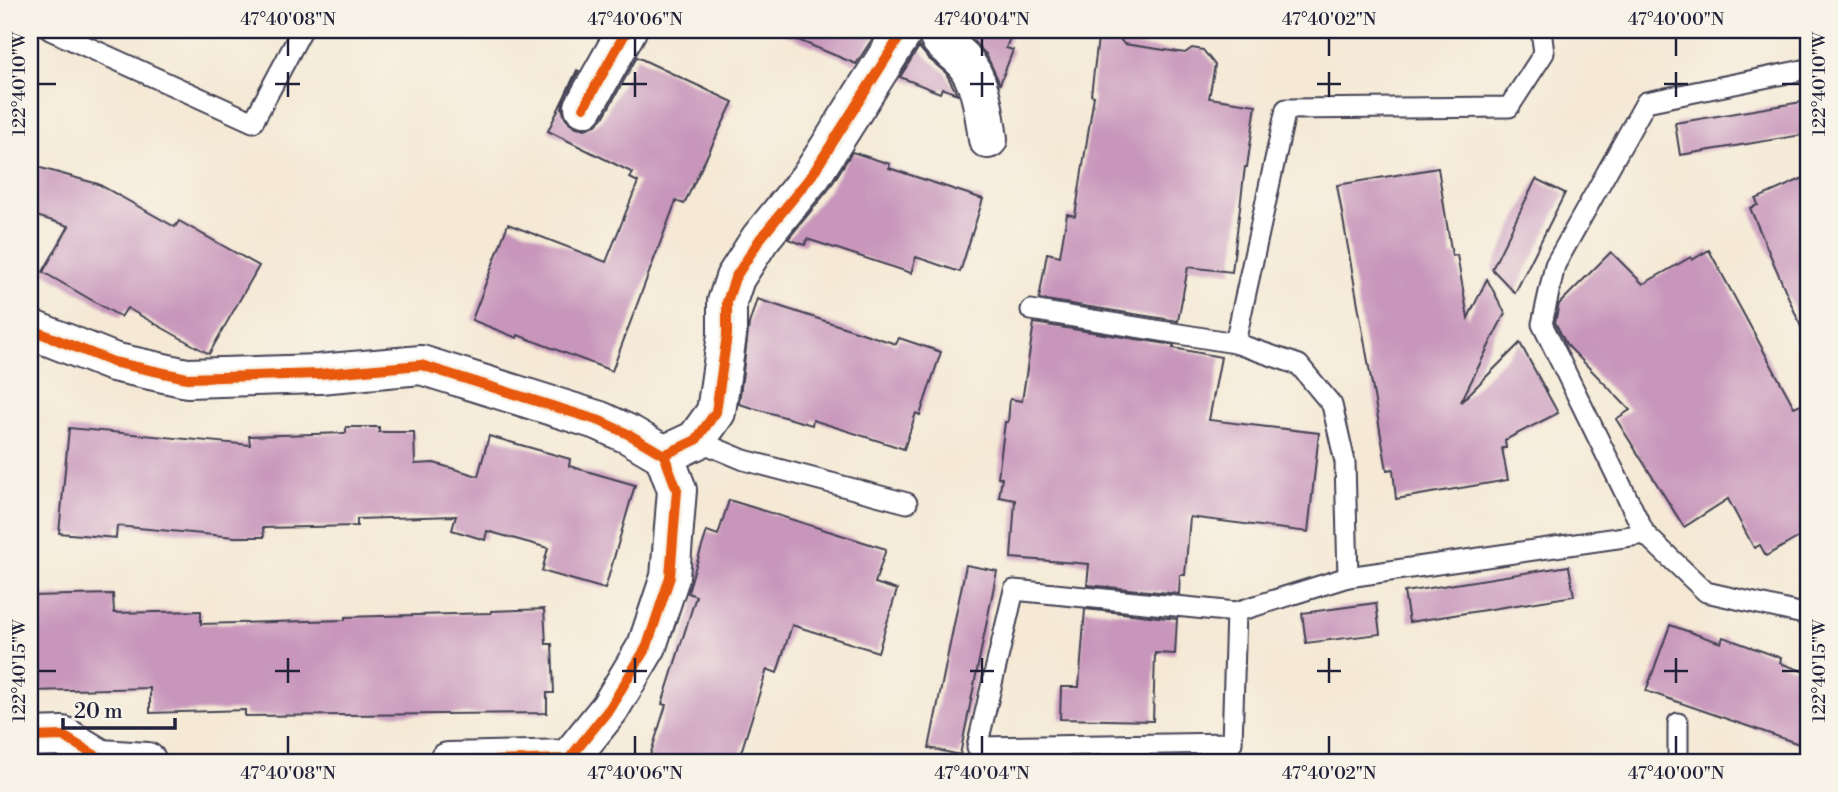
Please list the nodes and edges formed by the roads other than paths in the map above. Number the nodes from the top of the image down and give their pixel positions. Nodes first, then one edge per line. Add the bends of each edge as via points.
1 (50, 30) edge
2 (302, 30) edge
3 (627, 30) edge
4 (904, 30) edge
5 (936, 30) edge
6 (1541, 30) edge
7 (1808, 69) edge
8 (584, 107) dead end
9 (989, 139) dead end
10 (1031, 310) dead end
11 (30, 329) edge
12 (1235, 343) junction
13 (680, 447) junction
14 (907, 503) dead end
15 (1644, 534) junction
16 (1348, 577) junction
17 (1236, 612) junction
18 (1808, 615) edge
19 (1678, 723) dead end
20 (30, 737) edge
21 (147, 762) edge
22 (448, 762) edge
23 (1678, 762) edge

1 - 2 lane via 253,122
3 - 8 street
4 - 13 street via 812,175 760,239 736,278 727,302 716,412
5 - 9 street via 939,39 963,59 982,94
6 - 12 lane via 1544,53 1509,107 1286,109
7 - 15 lane via 1646,102 1555,265 1542,324
10 - 12 lane
11 - 13 street via 113,362 187,378 421,365
12 - 16 lane via 1299,365 1332,405 1345,461
13 - 14 lane
13 - 22 street via 670,577 647,646 610,708 569,759
15 - 16 lane
15 - 18 lane via 1706,592
16 - 17 lane
17 - 17 lane via 1014,590 977,747 1231,743
19 - 23 lane
20 - 21 street via 62,736 101,759

